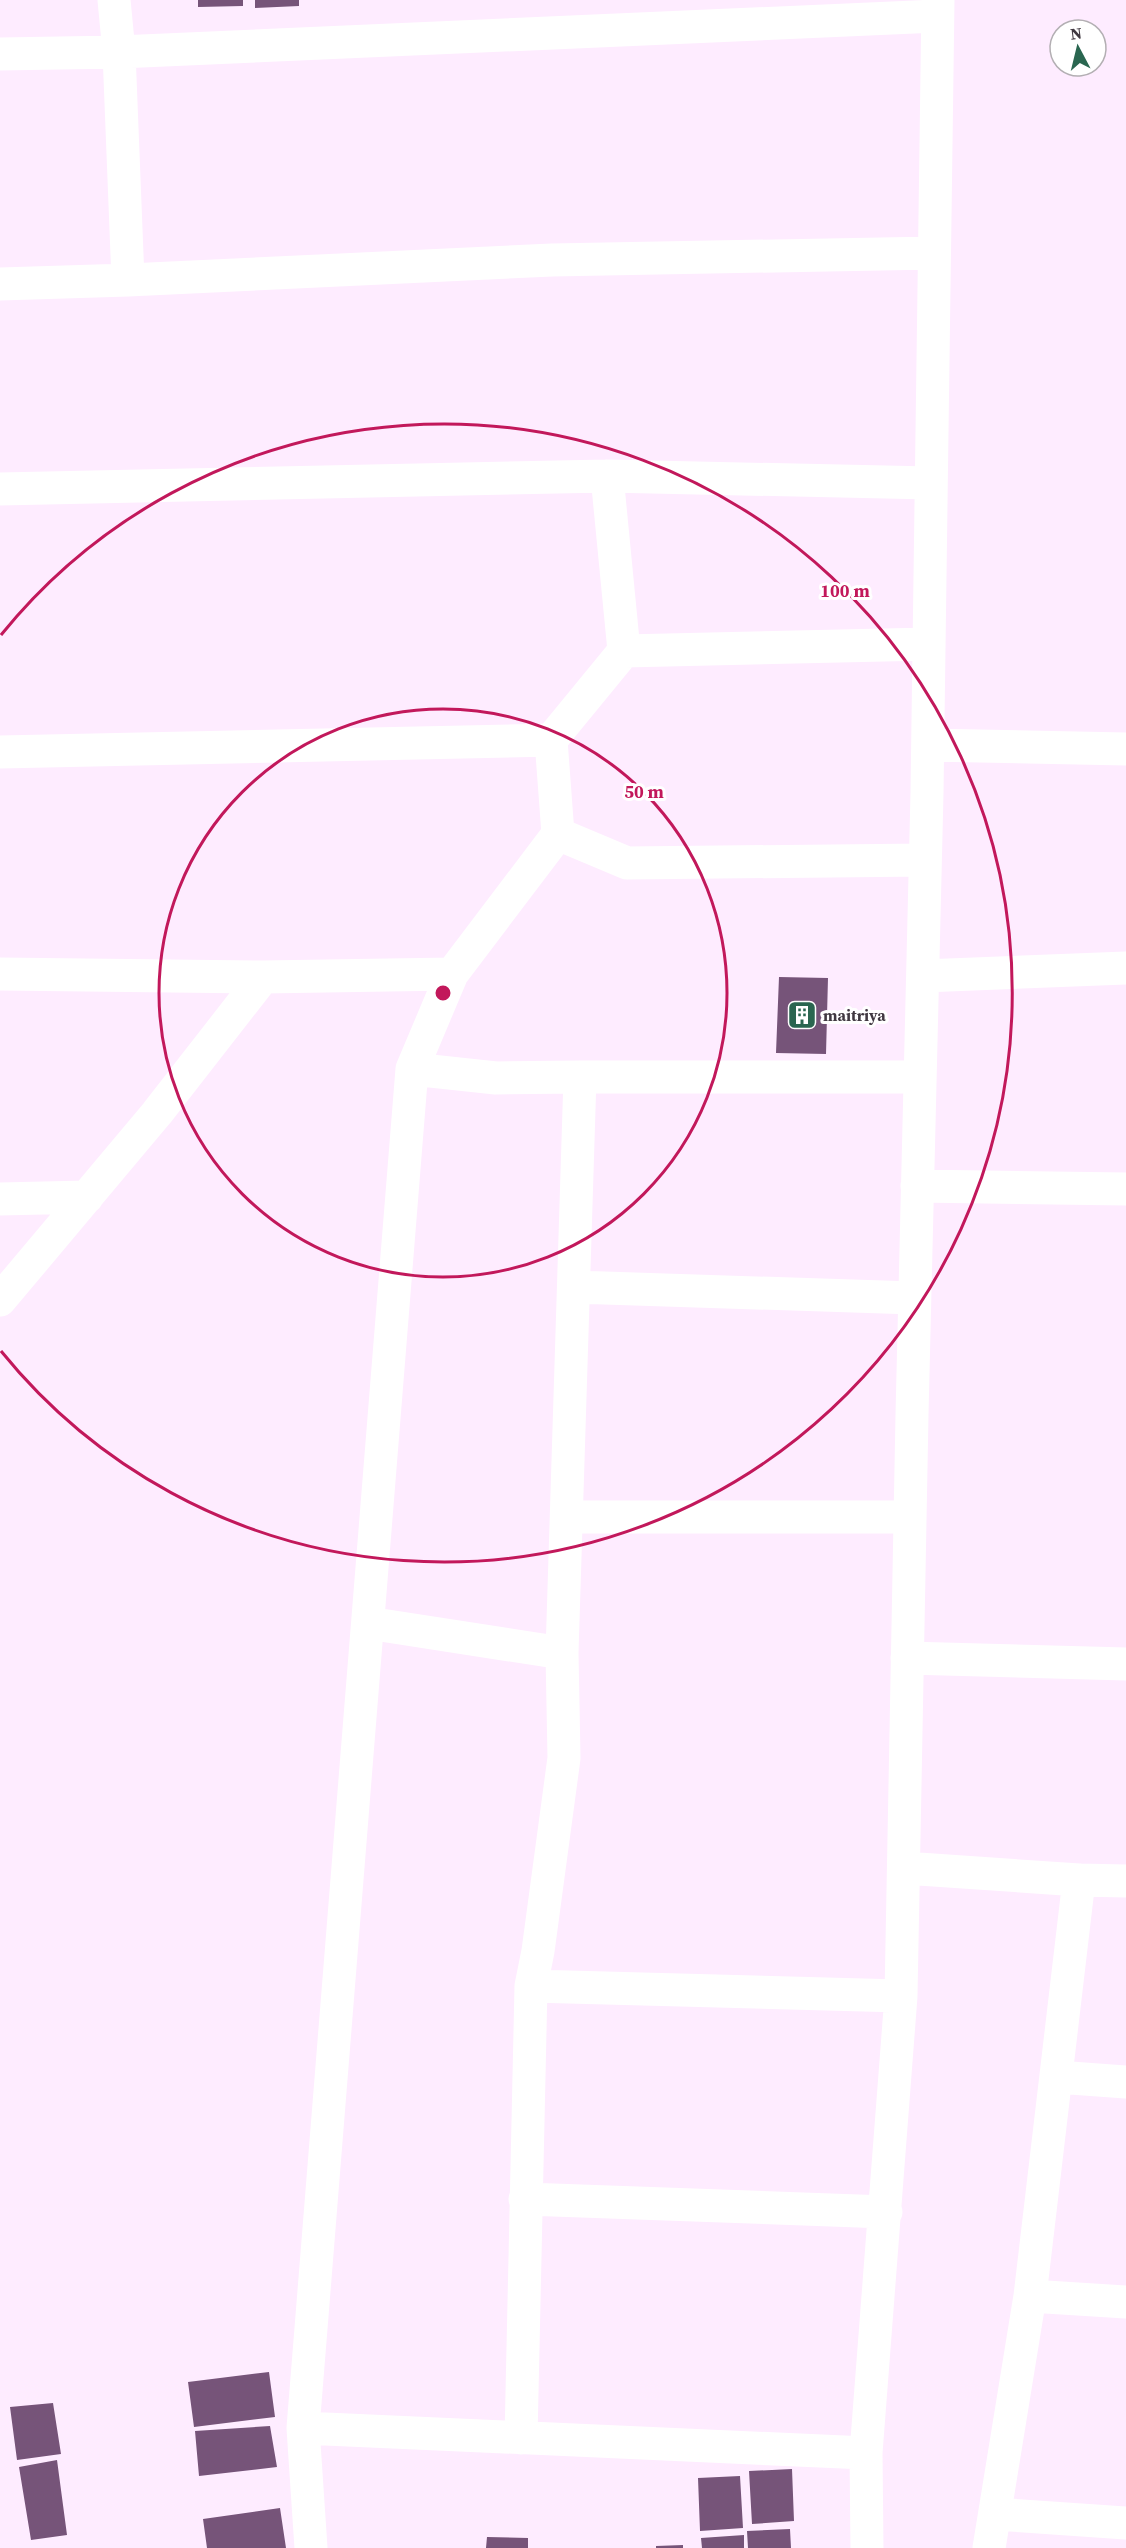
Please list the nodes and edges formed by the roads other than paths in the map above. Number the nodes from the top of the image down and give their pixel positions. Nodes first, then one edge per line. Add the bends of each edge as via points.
1 (114, 0) edge
2 (937, 8) edge
3 (119, 52) junction
4 (0, 54) edge
5 (934, 253) junction
6 (128, 280) junction
7 (0, 284) edge
8 (607, 476) junction
9 (931, 483) junction
10 (0, 489) edge
11 (929, 644) junction
12 (624, 651) junction
13 (551, 740) junction
14 (928, 746) junction
15 (1126, 749) edge
16 (0, 753) edge
17 (558, 834) junction
18 (925, 860) junction
19 (1126, 968) edge
20 (0, 974) edge
21 (452, 974) junction
22 (922, 976) junction
23 (263, 977) junction
24 (412, 1069) junction
25 (580, 1077) junction
26 (920, 1077) junction
27 (917, 1186) junction
28 (1126, 1189) edge
29 (87, 1197) junction
30 (0, 1198) edge
31 (574, 1287) junction
32 (914, 1298) junction
33 (0, 1300) edge
34 (568, 1517) junction
35 (910, 1517) junction
36 (368, 1623) junction
37 (562, 1653) junction
38 (908, 1658) junction
39 (1126, 1664) edge
40 (904, 1868) junction
41 (1079, 1880) junction
42 (1126, 1881) edge
43 (531, 1986) junction
44 (901, 1996) junction
45 (1057, 2077) junction
46 (1126, 2082) edge
47 (525, 2199) junction
48 (886, 2212) junction
49 (1030, 2295) junction
50 (1126, 2302) edge
51 (303, 2428) junction
52 (521, 2438) junction
53 (866, 2453) junction
54 (995, 2514) junction
55 (1126, 2523) edge
56 (311, 2548) edge
57 (867, 2548) edge
58 (989, 2548) edge

1 - 3 street
2 - 3 street
2 - 5 street
3 - 4 street
3 - 6 street
5 - 6 street via 552,260
5 - 9 street
6 - 7 street
8 - 9 street
8 - 10 street
8 - 12 street
9 - 11 street
11 - 12 street
11 - 14 street
12 - 13 street
13 - 16 street
13 - 17 street
14 - 15 street
14 - 18 street
17 - 18 street via 627,863
17 - 21 street
18 - 22 street
19 - 22 street
20 - 23 street
21 - 23 street
21 - 24 street
22 - 26 street
23 - 29 street
24 - 25 street via 496,1077
24 - 36 street
25 - 26 street
25 - 31 street
26 - 27 street
27 - 28 street
27 - 32 street
29 - 30 street
29 - 33 street
31 - 32 street
31 - 34 street
32 - 35 street
34 - 35 street
34 - 37 street
35 - 38 street
36 - 37 street
36 - 51 street
37 - 43 street via 564,1758
38 - 39 street
38 - 40 street
40 - 41 street
40 - 44 street
41 - 42 street
41 - 45 street
43 - 44 street
43 - 47 street
44 - 48 street
45 - 46 street
45 - 49 street
47 - 48 street
47 - 52 street
48 - 53 street
49 - 50 street
49 - 54 street
51 - 52 street
51 - 56 street
52 - 53 street
53 - 57 street
54 - 55 street
54 - 58 street

